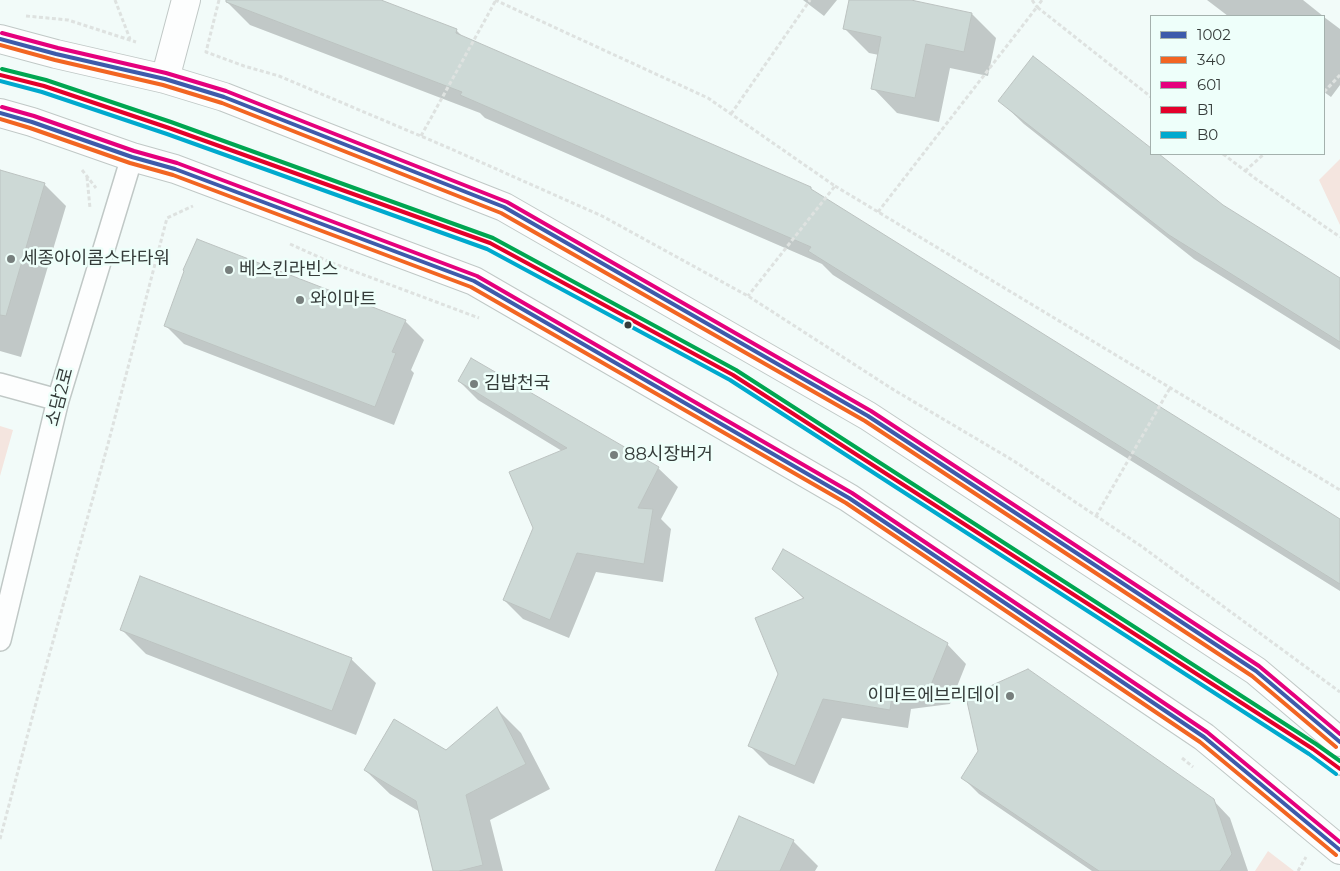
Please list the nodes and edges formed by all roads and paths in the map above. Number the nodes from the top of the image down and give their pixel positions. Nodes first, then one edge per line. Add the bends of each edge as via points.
1 (115, 0) edge
2 (186, 0) edge
3 (219, 0) edge
4 (496, 0) edge
5 (810, 0) edge
6 (1032, 0) edge
7 (1042, 0) edge
8 (1037, 7) junction
9 (24, 15) dead end
10 (0, 39) edge
11 (130, 40) junction
12 (142, 43) dead end
13 (206, 52) dead end
14 (0, 75) edge
15 (1340, 75) edge
16 (165, 78) junction
17 (1325, 91) edge
18 (1150, 96) edge
19 (0, 113) edge
20 (732, 114) junction
21 (421, 136) dead end
22 (1224, 155) edge
23 (1263, 155) edge
24 (132, 157) junction
25 (1245, 171) junction
26 (835, 186) junction
27 (200, 208) dead end
28 (878, 212) junction
29 (1340, 237) edge
30 (288, 243) dead end
31 (748, 296) dead end
32 (487, 321) dead end
33 (0, 384) edge
34 (1170, 388) junction
35 (58, 400) junction
36 (1340, 490) edge
37 (1096, 516) dead end
38 (0, 640) edge
39 (1340, 742) edge
40 (1176, 753) dead end
41 (1340, 769) edge
42 (1198, 771) dead end
43 (0, 839) edge
44 (1340, 850) edge
45 (1308, 854) dead end
46 (1298, 871) edge

1 - 11 path
2 - 16 street
3 - 13 path
4 - 20 path via 708,98
4 - 21 path
5 - 20 path
6 - 8 path
7 - 8 path
8 - 18 path
8 - 28 path
9 - 11 path via 68,20
10 - 16 street
11 - 12 path
14 - 41 lane via 44,86 169,128 490,243 733,375
15 - 17 path
16 - 39 street via 224,97 504,207 868,416 1256,671
19 - 24 street
20 - 26 path
22 - 25 path
23 - 25 path
24 - 35 street, 소담2로
24 - 44 street via 175,169 474,281 849,498 1204,737
25 - 29 path
26 - 28 path
26 - 31 path
27 - 43 path via 192,206 167,218
28 - 34 path
30 - 32 path via 332,263
33 - 35 street
34 - 36 path
34 - 37 path
35 - 38 street, 소담2로
40 - 42 path
45 - 46 path

